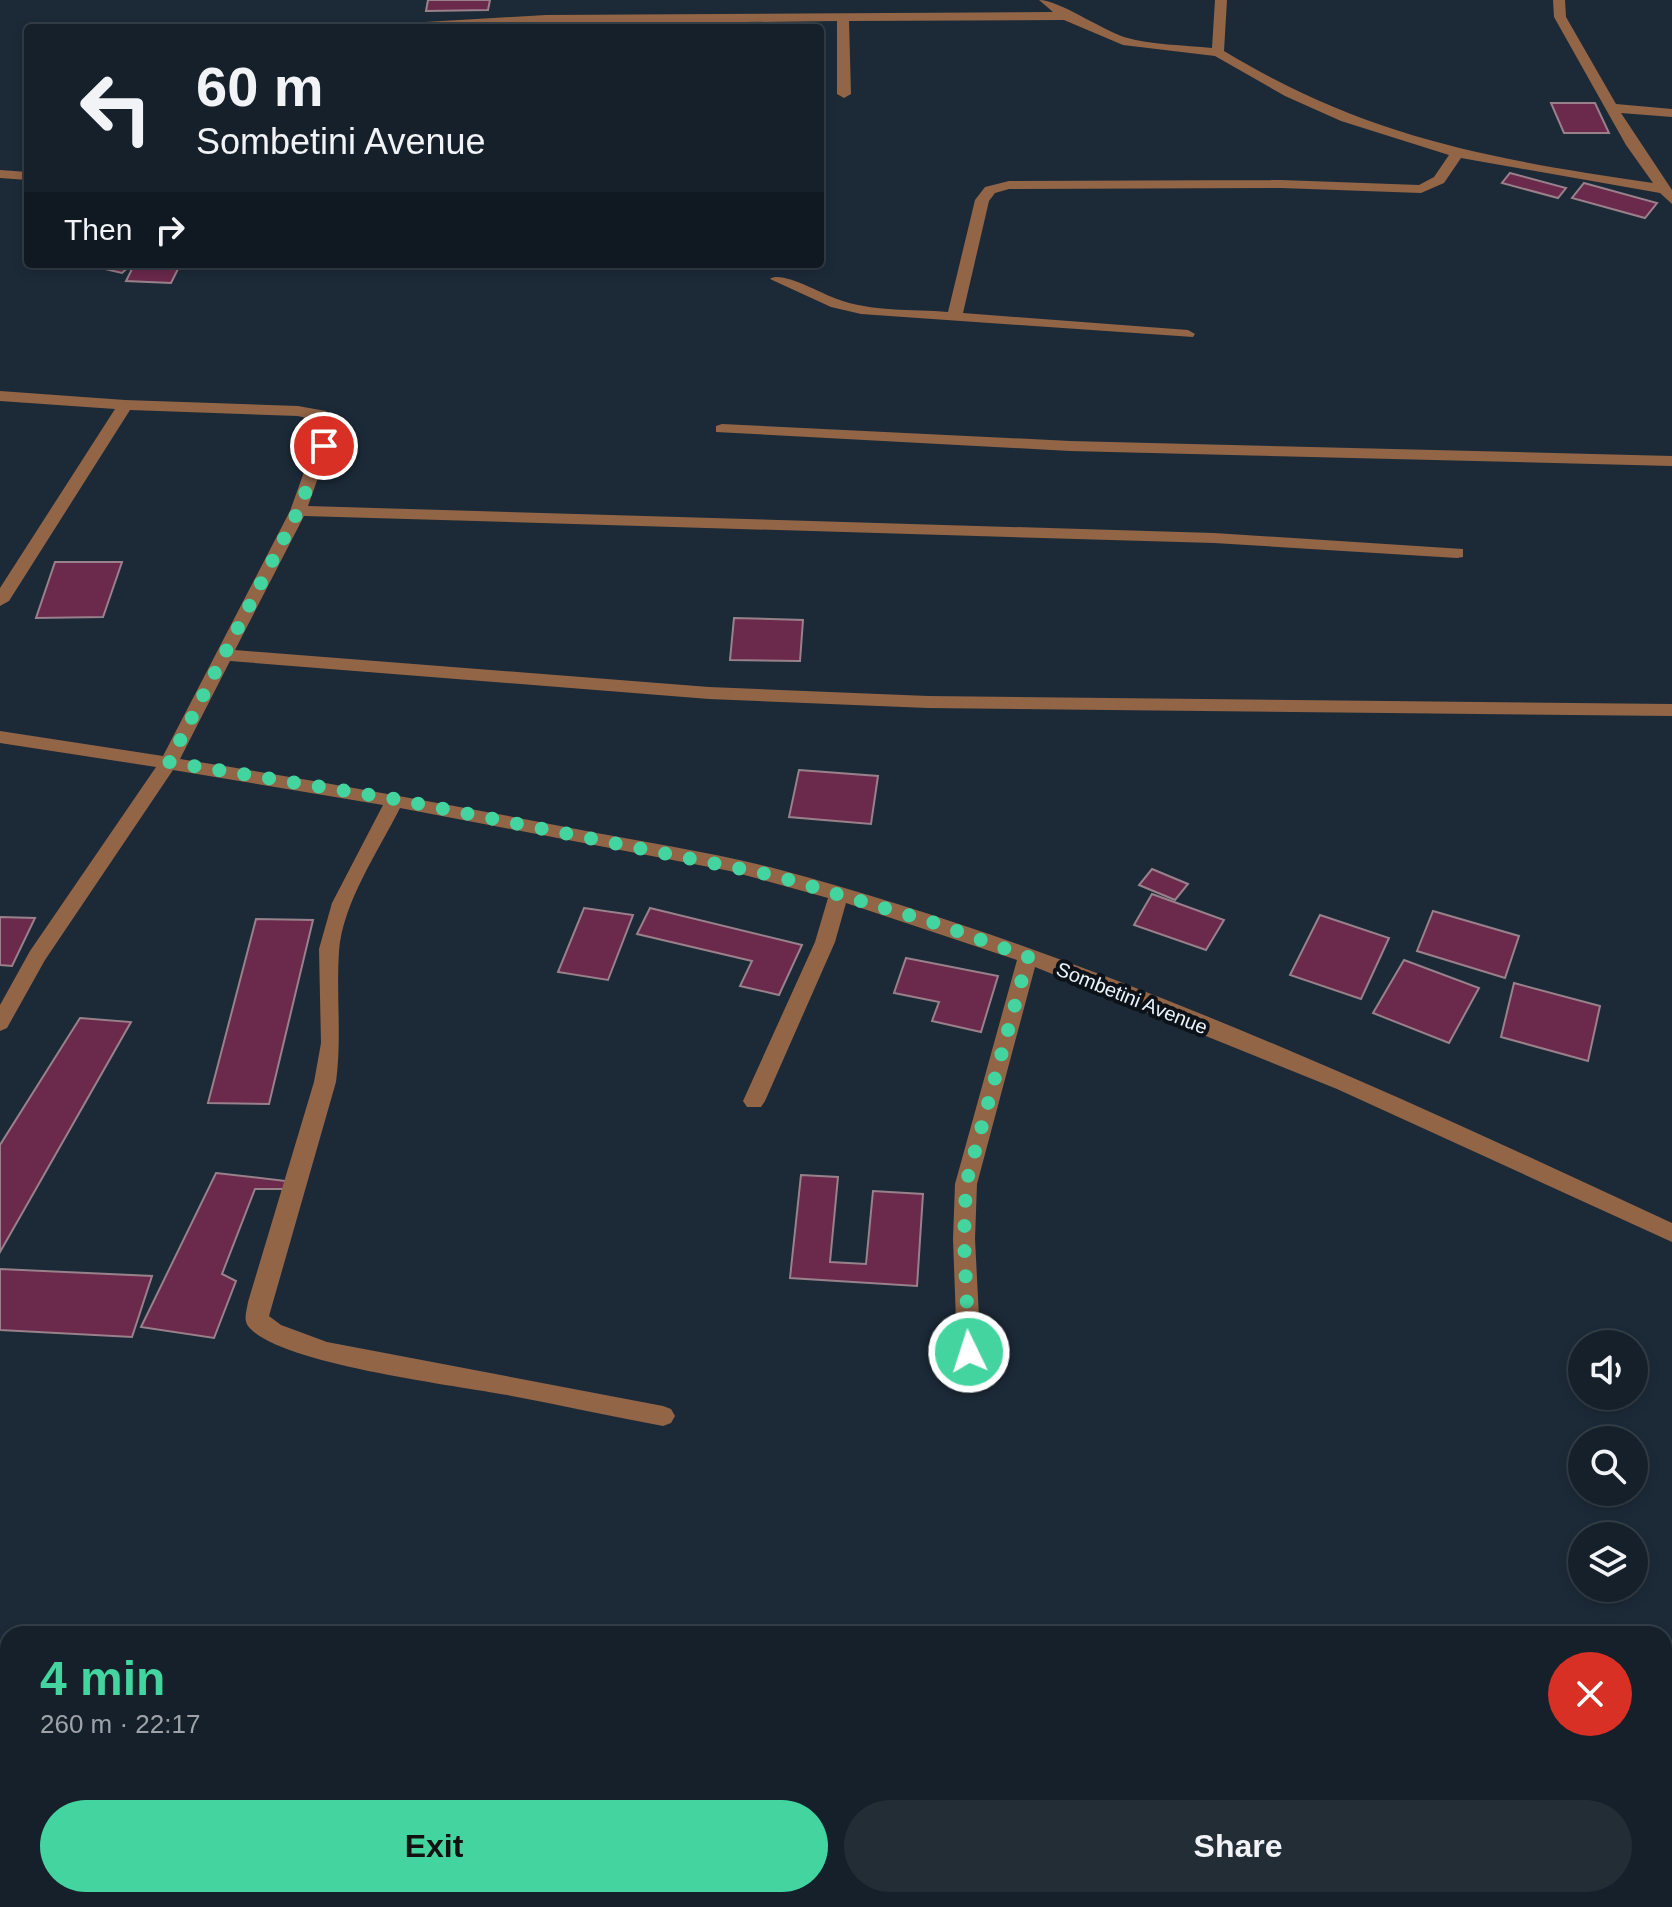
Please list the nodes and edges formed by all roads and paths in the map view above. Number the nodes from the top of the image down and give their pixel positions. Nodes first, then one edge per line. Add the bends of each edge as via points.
1 (1045, 0) edge
2 (1221, 0) edge
3 (1559, 0) edge
4 (1066, 16) junction
5 (843, 19) junction
6 (461, 24) edge
7 (1218, 53) junction
8 (844, 94) dead end
9 (1613, 108) junction
10 (1672, 113) edge
11 (1459, 151) junction
12 (0, 174) edge
13 (24, 176) edge
14 (1667, 194) edge
15 (777, 279) dead end
16 (954, 318) junction
17 (1188, 334) dead end
18 (0, 396) edge
19 (125, 405) junction
20 (722, 429) dead end
21 (1672, 461) edge
22 (298, 511) junction
23 (1457, 553) dead end
24 (0, 601) edge
25 (226, 655) junction
26 (1672, 710) edge
27 (0, 737) edge
28 (169, 762) junction
29 (395, 799) junction
30 (839, 895) junction
31 (1028, 957) junction
32 (0, 1023) edge
33 (754, 1101) dead end
34 (1672, 1233) edge
35 (970, 1376) dead end
36 (663, 1416) dead end

1 - 4 street
2 - 7 street
3 - 9 street via 1560,17
4 - 5 street
4 - 7 street via 1123,41
5 - 6 street
5 - 8 street
7 - 11 street via 1366,127
9 - 10 street
9 - 14 street
11 - 14 street
11 - 16 street via 1439,180 1421,189 1130,183 1009,185 990,190 982,200
12 - 13 street
15 - 16 street via 849,308
16 - 17 street
18 - 19 street
19 - 22 street via 320,414 330,421
19 - 24 street
20 - 21 street via 1070,446
22 - 23 street via 1214,538
22 - 25 street
25 - 26 street via 709,693 928,702
25 - 28 street
27 - 28 street, Sombetini Avenue
28 - 29 street, Sombetini Avenue
28 - 32 street via 37,956
29 - 30 street, Sombetini Avenue via 776,876
29 - 36 street via 342,903 329,949 331,1043 325,1082 257,1320 266,1330 293,1340 418,1373
30 - 31 street, Sombetini Avenue
30 - 33 street via 825,942
31 - 34 street, Sombetini Avenue via 1450,1129
31 - 35 street via 966,1184

